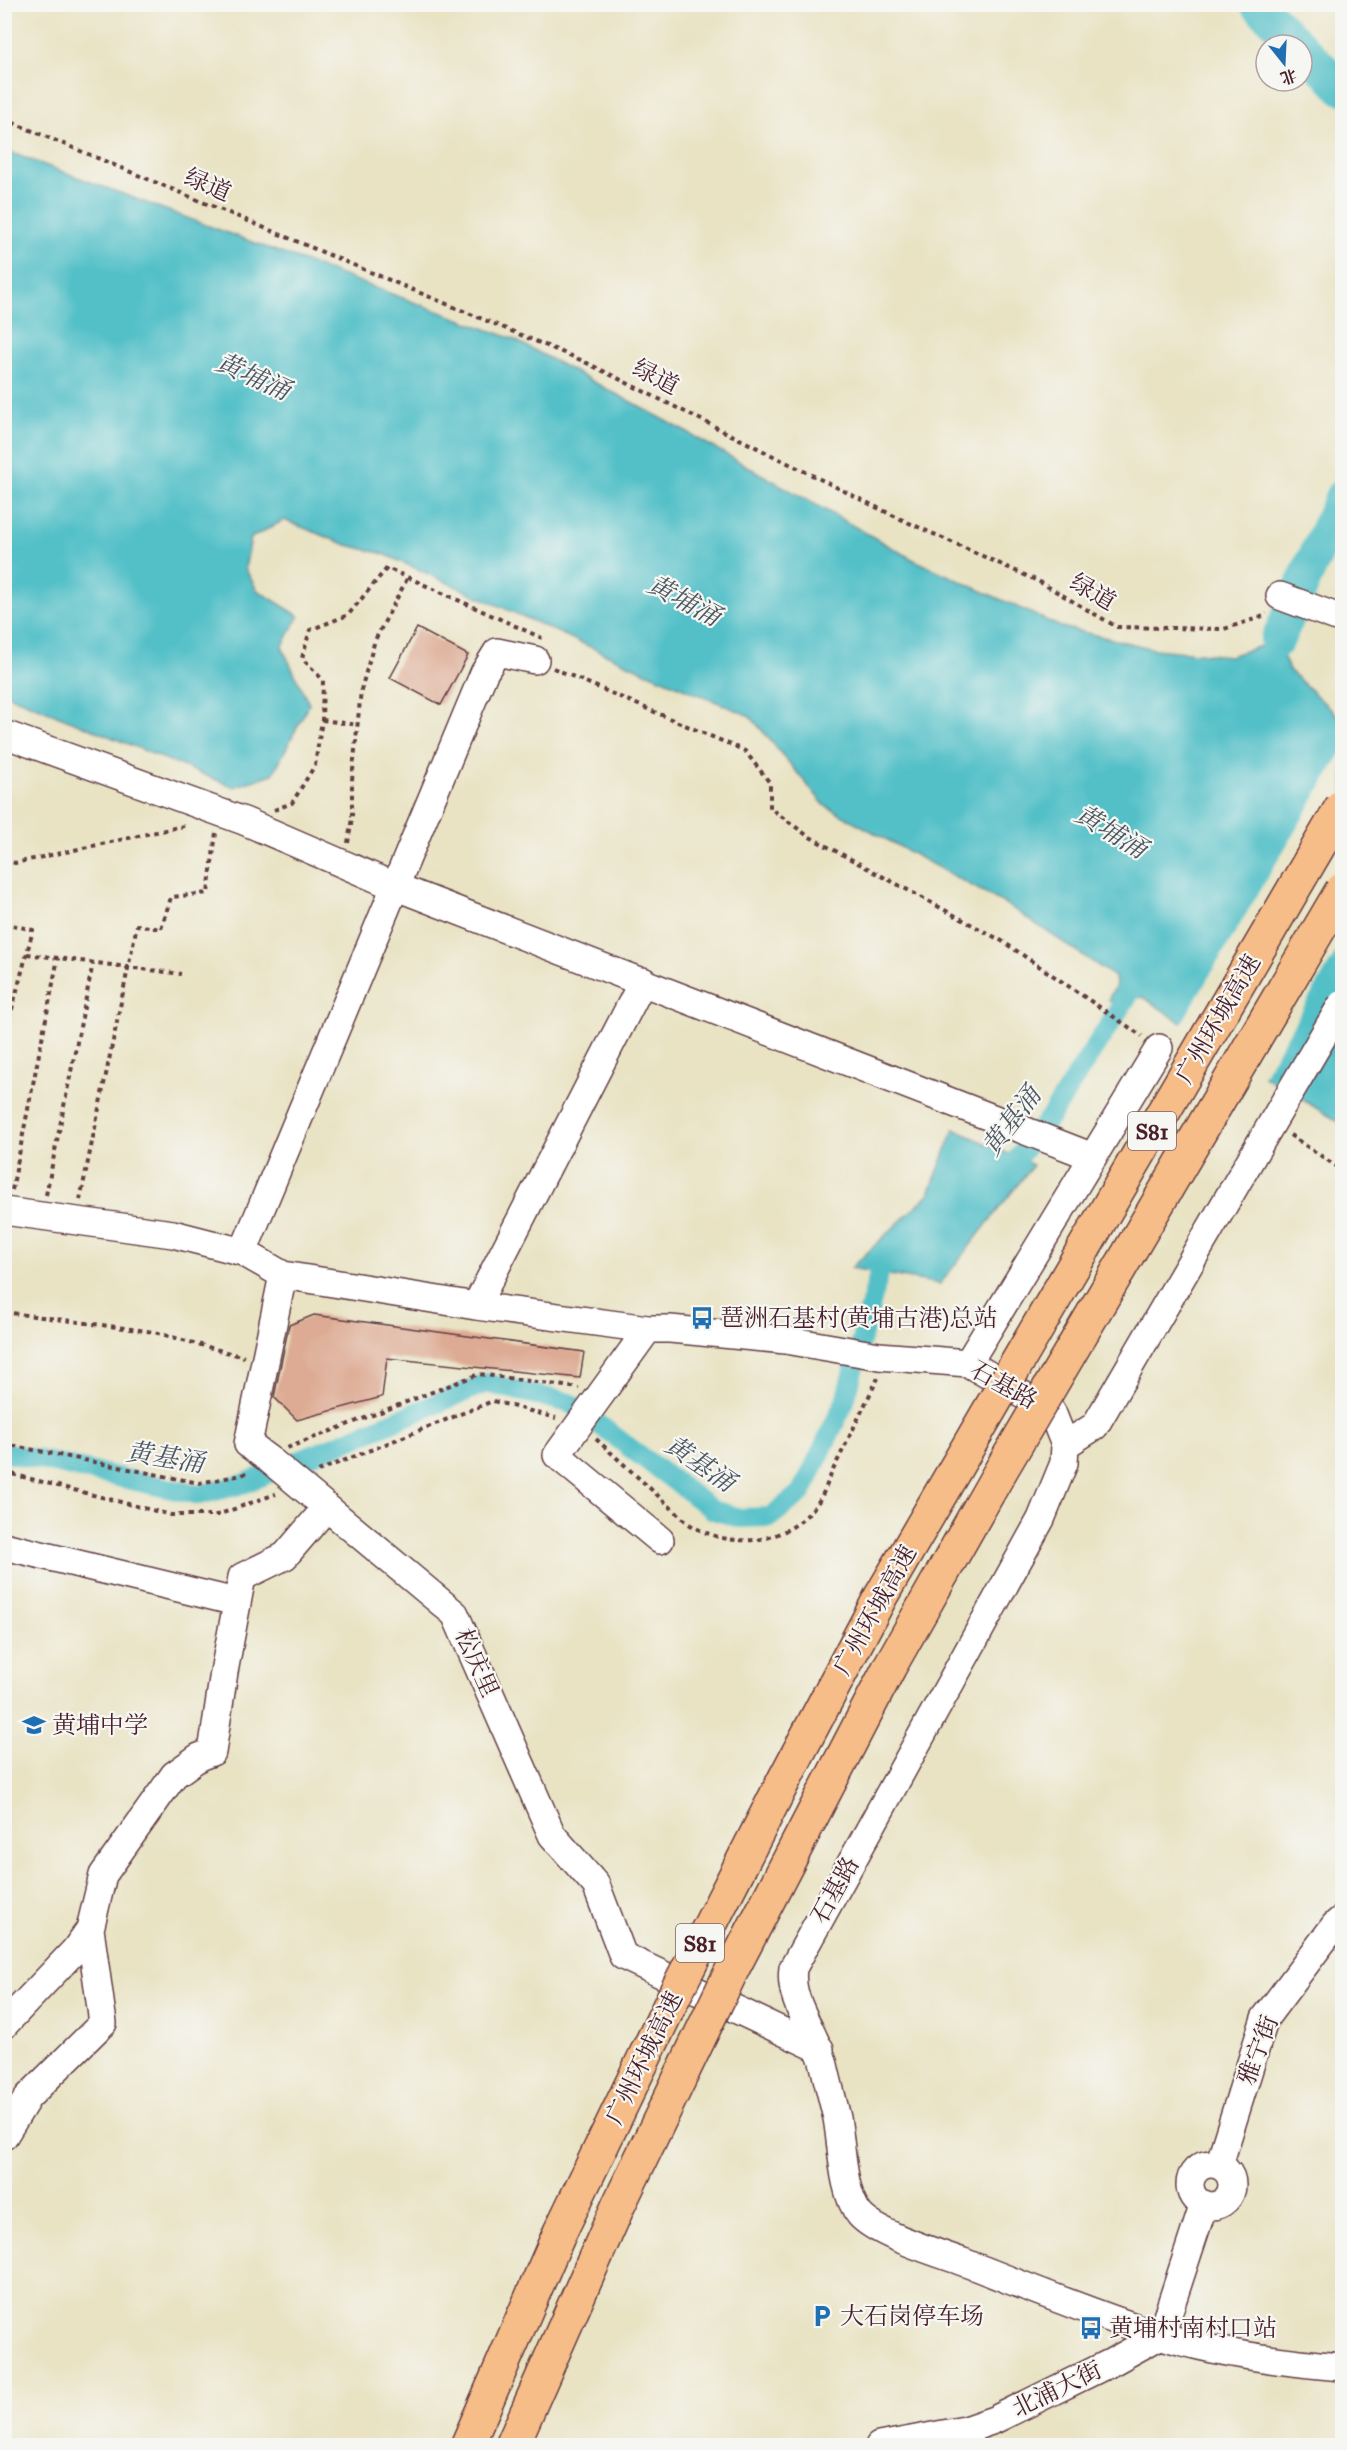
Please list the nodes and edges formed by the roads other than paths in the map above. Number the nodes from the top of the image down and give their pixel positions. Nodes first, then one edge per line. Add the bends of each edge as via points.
1 (1292, 600) road end
2 (1342, 619) edge
3 (535, 660) road end
4 (4, 735) edge
5 (1342, 806) edge
6 (394, 886) junction
7 (1342, 890) edge
8 (643, 981) junction
9 (1342, 1004) edge
10 (1159, 1048) dead end
11 (1093, 1157) junction
12 (6, 1211) edge
13 (243, 1252) junction
14 (284, 1275) junction
15 (476, 1306) junction
16 (648, 1329) junction
17 (968, 1363) junction
18 (1065, 1445) junction
19 (326, 1508) junction
20 (660, 1540) dead end
21 (4, 1546) edge
22 (236, 1602) junction
23 (1342, 1919) edge
24 (90, 1929) junction
25 (4, 2025) edge
26 (820, 2049) junction
27 (4, 2136) edge
28 (1161, 2336) junction
29 (1342, 2367) edge
30 (467, 2445) edge
31 (512, 2445) edge
32 (879, 2445) edge

1 - 2 street
3 - 6 street via 497,652 484,673
4 - 6 street via 238,818
5 - 30 highway, 广州环城高速 / S81, bridge via 881,1596 678,1988 560,2232
6 - 8 street
6 - 13 street
7 - 31 highway, 广州环城高速 / S81, bridge via 890,1666 727,1980 619,2204
8 - 11 street
8 - 15 street
9 - 18 street, bridge via 1095,1426
10 - 11 street
11 - 17 street
12 - 13 street via 173,1234
13 - 14 street
14 - 15 street, 石基路
14 - 19 street, 松庆里 via 248,1444
15 - 16 street, 石基路
16 - 17 street, 石基路 via 670,1329 747,1347 786,1340 879,1356
16 - 20 street via 557,1455
17 - 18 street, 石基路 via 1052,1412
18 - 26 street, 石基路 via 1062,1470 1041,1519 793,1968 791,1983
19 - 22 street via 285,1556 242,1577
19 - 26 street, 松庆里 via 455,1614 552,1835 596,1885 623,1956
21 - 22 street
22 - 24 street via 212,1752 174,1775 103,1875
23 - 28 street, 雅宁街 via 1265,2018 1219,2165 1231,2178 1228,2197 1218,2205 1204,2204
24 - 25 street
24 - 27 street via 103,2023 28,2097
26 - 28 street, 石基路 via 849,2191 858,2212 869,2223
28 - 29 street, 石基路 via 1276,2360
28 - 32 street, 北浦大街 via 994,2420 965,2430

